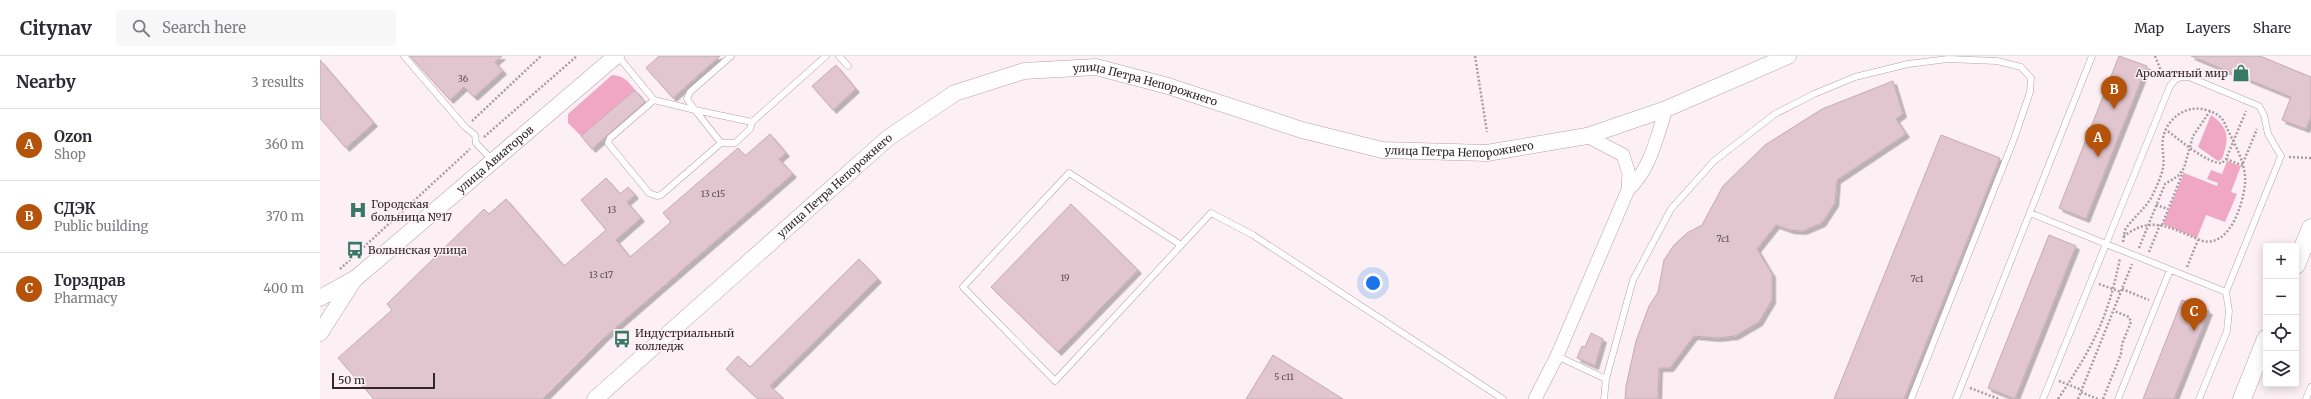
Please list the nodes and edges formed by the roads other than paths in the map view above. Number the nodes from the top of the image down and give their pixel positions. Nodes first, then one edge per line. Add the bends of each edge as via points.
1 (404, 56) edge
2 (617, 56) edge
3 (732, 56) edge
4 (826, 56) edge
5 (839, 56) edge
6 (1788, 56) edge
7 (2092, 56) edge
8 (848, 66) dead end
9 (654, 100) junction
10 (1666, 109) junction
11 (695, 110) junction
12 (752, 122) junction
13 (1587, 136) junction
14 (721, 143) junction
15 (493, 161) junction
16 (1628, 190) junction
17 (2030, 213) junction
18 (2311, 228) edge
19 (2106, 244) junction
20 (1181, 245) junction
21 (2299, 258) edge
22 (2170, 270) junction
23 (356, 278) junction
24 (2226, 292) junction
25 (320, 298) edge
26 (320, 333) edge
27 (2263, 346) edge
28 (1556, 356) junction
29 (1606, 379) junction
30 (2311, 387) edge
31 (595, 399) edge
32 (1503, 399) edge
33 (1535, 399) edge
34 (1604, 399) edge
35 (1911, 399) edge
36 (1956, 399) edge
37 (2043, 399) edge
38 (2118, 399) edge
39 (2199, 399) edge
40 (2242, 399) edge
41 (2306, 399) edge

1 - 15 lane via 465,127 475,135 476,143
2 - 9 lane
2 - 15 street, улица Авиаторов
3 - 11 lane via 688,94 688,99
4 - 12 lane
5 - 8 lane
6 - 10 street, улица Петра Непорожнего
7 - 17 lane
9 - 11 lane
9 - 14 lane via 610,138 608,143 653,196 661,195
10 - 13 street, улица Петра Непорожнего
10 - 16 street via 1640,180
11 - 12 lane
11 - 14 lane
12 - 14 lane via 750,129 735,143
13 - 16 street via 1623,155 1629,174
13 - 31 street, улица Петра Непорожнего via 1488,153 1382,150 1302,130 1168,86 1096,67 1024,71 955,93 888,138
15 - 23 street, улица Авиаторов
16 - 28 street
17 - 19 lane
17 - 36 lane
18 - 21 main road
19 - 22 lane
19 - 24 lane via 2170,86 2176,79 2189,77 2250,101 2259,106 2263,113 2268,134 2281,156
19 - 37 lane
20 - 20 lane via 1055,381 963,287 1069,174
20 - 32 lane via 1211,213 1253,236
22 - 24 lane
22 - 38 lane
23 - 25 street, улица Авиаторов
23 - 26 street, улица Авиаторов
24 - 39 lane via 2229,311 2227,331
27 - 40 main road
28 - 29 lane
28 - 33 street
29 - 34 lane
29 - 35 lane via 1634,280 1671,209 1714,162 1776,114 1855,77 1908,64 1948,59 2008,63 2021,67 2031,78 2030,92 2014,139
30 - 41 lane

